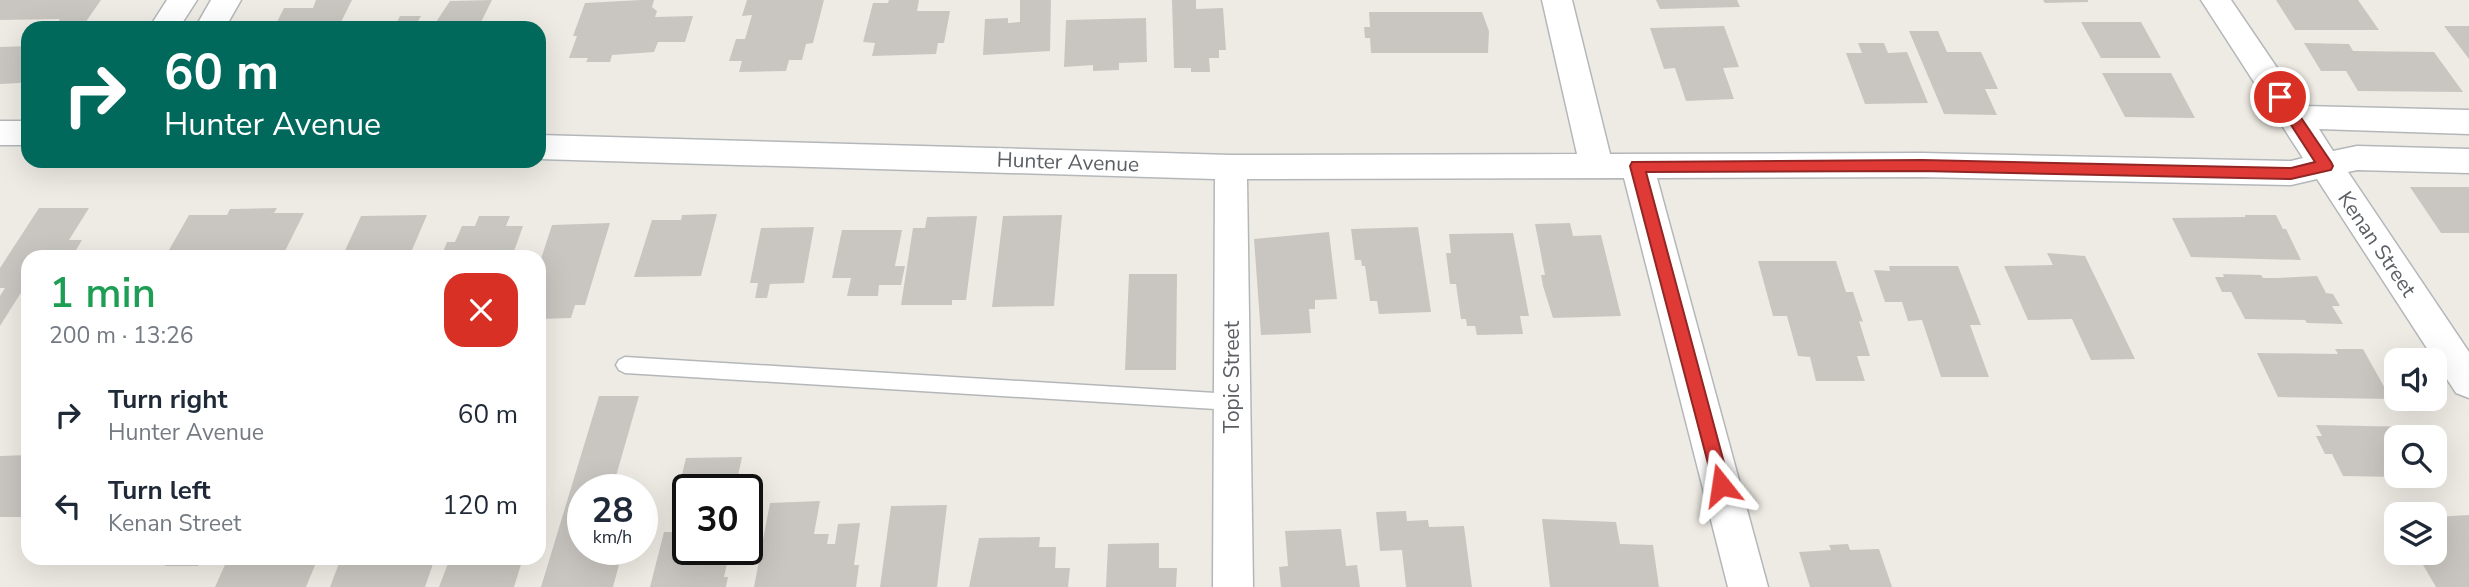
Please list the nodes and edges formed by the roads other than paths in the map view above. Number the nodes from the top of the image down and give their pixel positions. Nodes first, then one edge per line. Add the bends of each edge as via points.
1 (182, 0) edge
2 (226, 0) edge
3 (1557, 0) edge
4 (2216, 0) edge
5 (168, 21) edge
6 (214, 21) edge
7 (2293, 117) junction
8 (2469, 122) edge
9 (0, 133) edge
10 (21, 133) edge
11 (546, 147) edge
12 (2469, 162) edge
13 (1596, 165) junction
14 (1637, 166) junction
15 (2325, 166) junction
16 (1231, 167) junction
17 (625, 365) dead end
18 (2469, 382) edge
19 (1232, 401) junction
20 (1233, 587) edge
21 (1748, 587) edge

1 - 5 street
2 - 6 street
3 - 13 street
4 - 7 street, Kenan Street
7 - 8 street
7 - 15 street, Kenan Street
9 - 10 street
11 - 16 street, Hunter Avenue
12 - 15 street via 2357,158
13 - 14 street, Hunter Avenue
13 - 16 street, Hunter Avenue
14 - 15 street via 1922,165 2291,173
14 - 21 street
15 - 18 street, Kenan Street
16 - 19 street, Topic Street
17 - 19 lane
19 - 20 street, Topic Street

